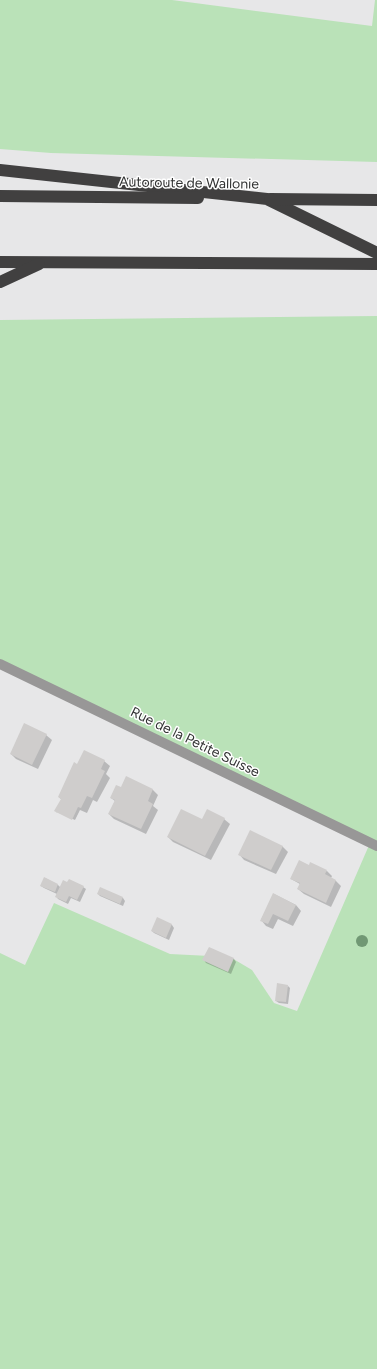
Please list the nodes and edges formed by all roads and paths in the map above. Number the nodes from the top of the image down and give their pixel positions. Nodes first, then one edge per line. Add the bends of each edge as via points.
1 (0, 170) edge
2 (0, 196) edge
3 (267, 199) junction
4 (377, 200) edge
5 (377, 253) edge
6 (0, 262) edge
7 (42, 262) junction
8 (377, 264) edge
9 (0, 282) edge
10 (0, 664) edge
11 (377, 846) edge

1 - 3 highway
2 - 3 highway, Autoroute de Wallonie
3 - 4 highway, Autoroute de Wallonie
3 - 5 highway
6 - 7 highway
7 - 8 highway
7 - 9 highway
10 - 11 street, Rue de la Petite Suisse

